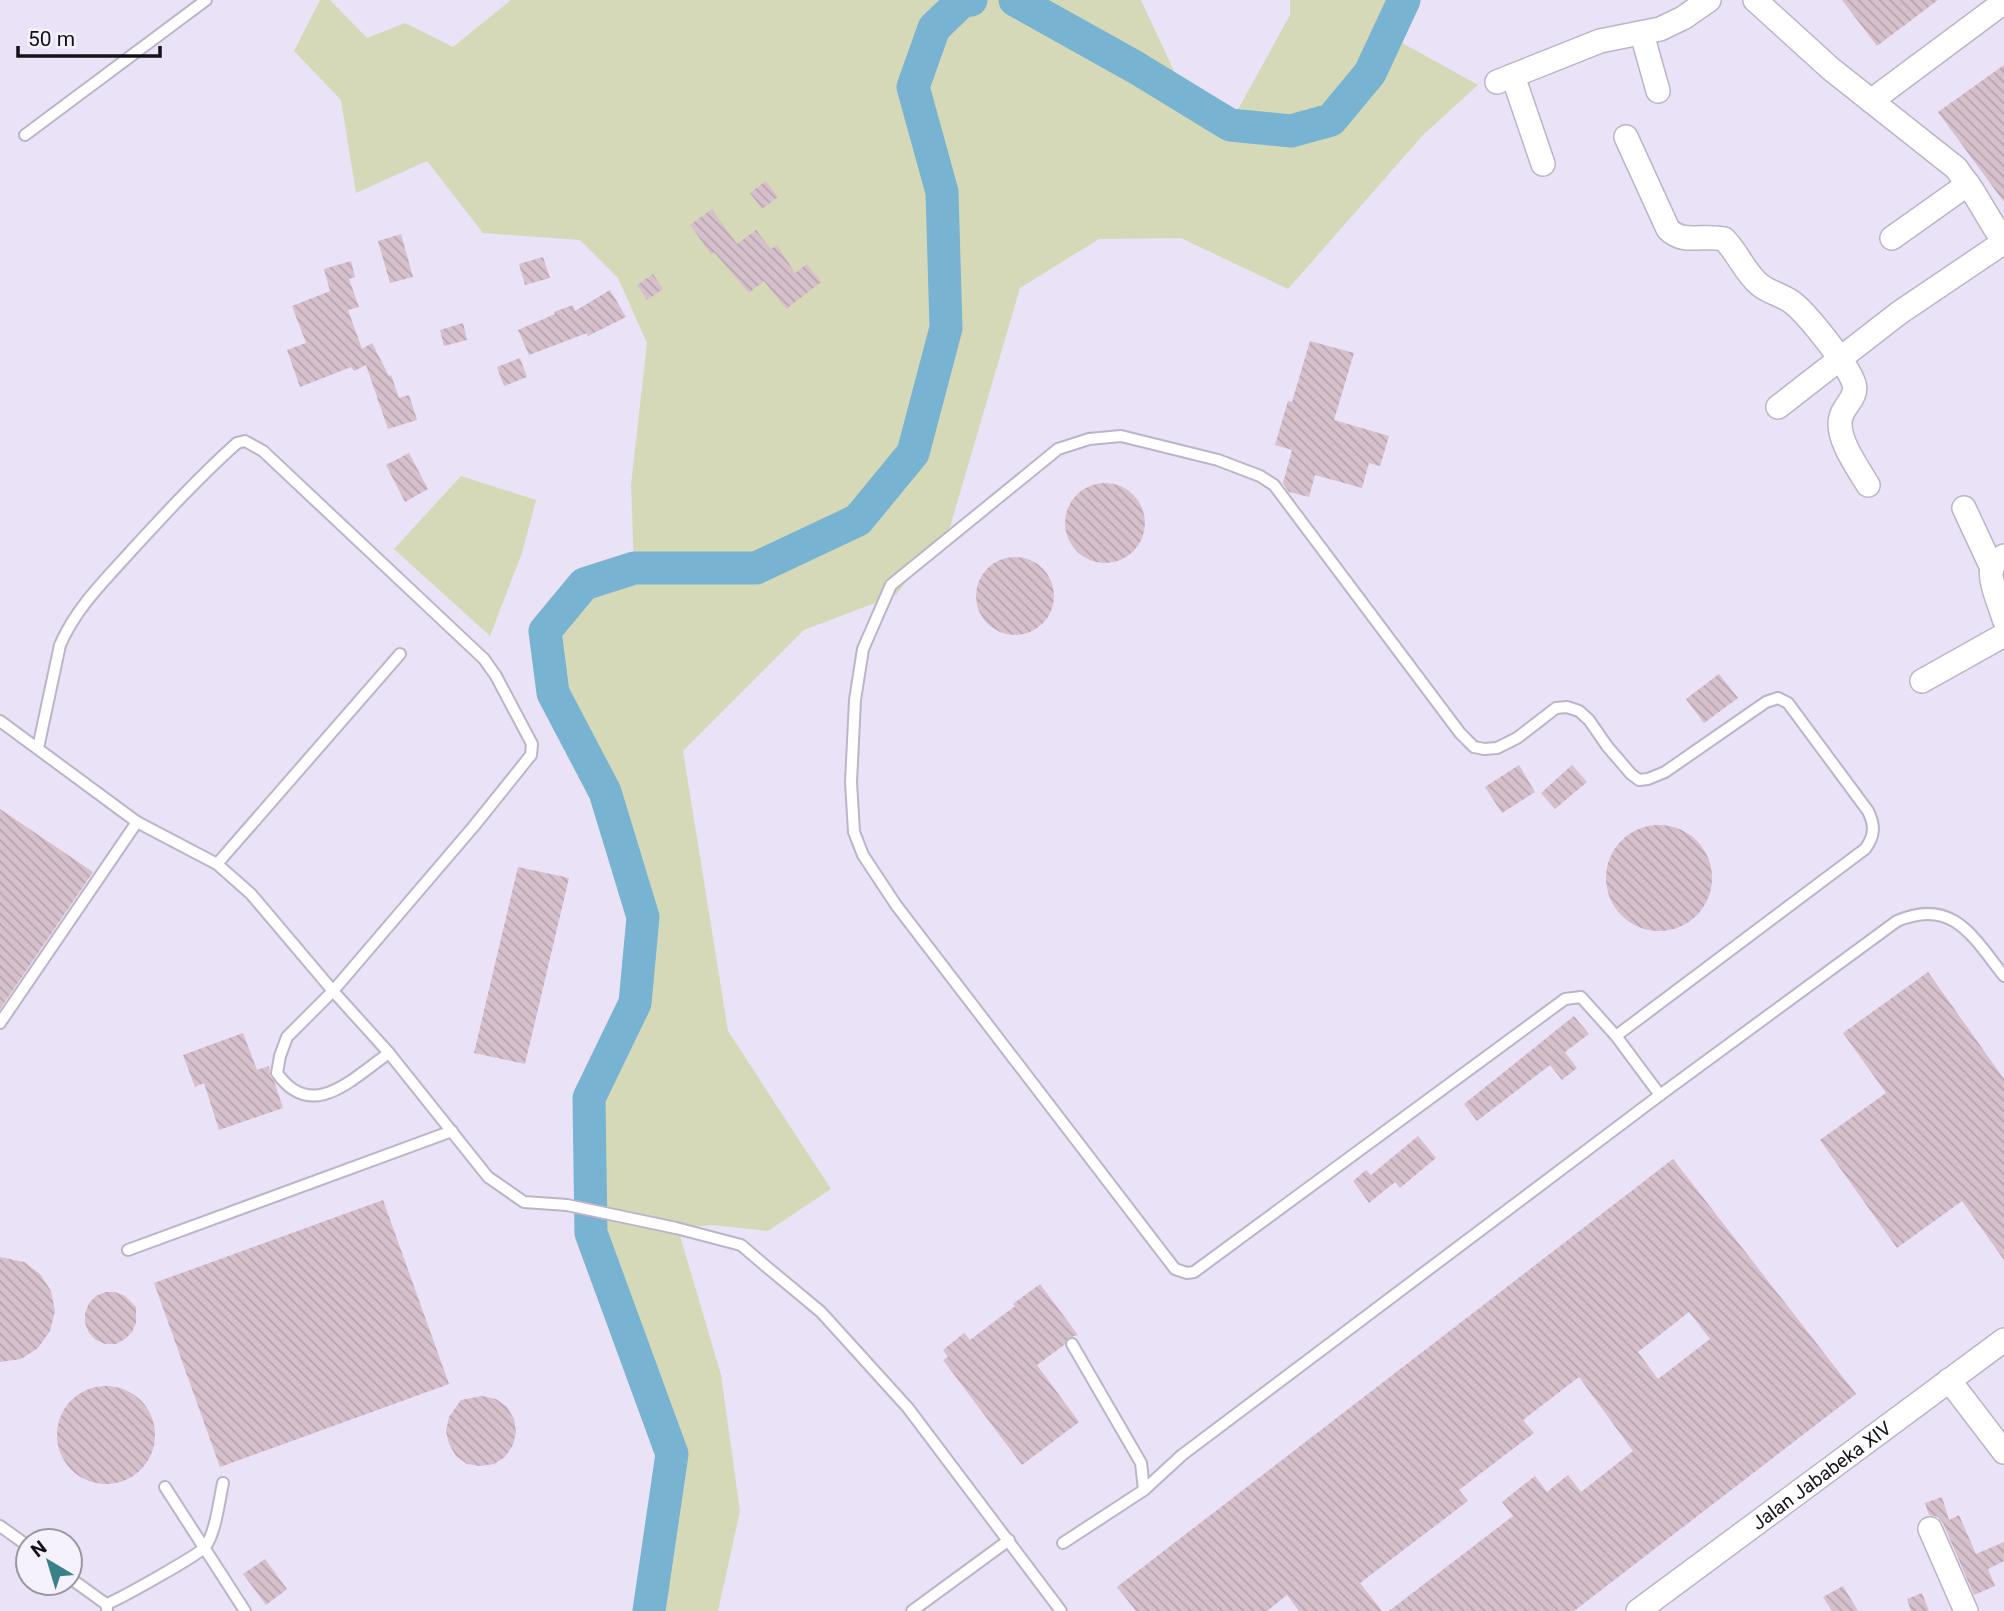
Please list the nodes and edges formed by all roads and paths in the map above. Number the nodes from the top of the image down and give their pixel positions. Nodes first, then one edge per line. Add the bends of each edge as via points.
1 (206, 0) edge
2 (1709, 0) edge
3 (1755, 0) edge
4 (2004, 2) edge
5 (1642, 34) junction
6 (1658, 90) dead end
7 (1871, 101) junction
8 (25, 135) dead end
9 (1626, 137) dead end
10 (1543, 164) dead end
11 (1968, 184) junction
12 (1892, 238) dead end
13 (2004, 243) edge
14 (1841, 359) junction
15 (1778, 407) dead end
16 (1868, 485) dead end
17 (1964, 508) dead end
18 (1998, 562) edge
19 (2004, 619) edge
20 (2004, 635) edge
21 (400, 654) dead end
22 (1922, 681) dead end
23 (0, 721) edge
24 (38, 748) junction
25 (137, 822) junction
26 (217, 864) junction
27 (2004, 976) edge
28 (333, 991) junction
29 (0, 1023) edge
30 (1616, 1036) junction
31 (389, 1053) junction
32 (1660, 1095) junction
33 (452, 1131) junction
34 (128, 1250) dead end
35 (2004, 1340) edge
36 (1072, 1344) dead end
37 (1950, 1380) junction
38 (2004, 1452) edge
39 (223, 1483) dead end
40 (165, 1487) dead end
41 (1144, 1490) junction
42 (1930, 1529) dead end
43 (1009, 1541) junction
44 (1063, 1543) dead end
45 (205, 1548) junction
46 (84, 1589) edge
47 (1666, 1603) edge
48 (107, 1608) edge
49 (245, 1611) edge
50 (912, 1611) edge
51 (1061, 1611) edge
52 (1638, 1611) edge
53 (1966, 1611) edge

1 - 8 lane
2 - 5 street via 1670,25
3 - 7 street
4 - 7 street
5 - 6 street
5 - 10 street via 1600,41 1505,79
7 - 11 street via 1956,168
9 - 14 street via 1668,229 1680,238 1724,239 1754,279 1793,303
11 - 12 street
11 - 13 street
13 - 14 street via 1899,313
14 - 15 street
14 - 16 street via 1855,390 1840,419 1842,439
17 - 18 street
18 - 19 street via 1991,576
20 - 22 street
21 - 26 lane
23 - 24 lane
24 - 25 lane
24 - 28 lane via 60,645 87,600 236,443 245,442 263,451 484,659 532,744 531,755 502,794
25 - 26 lane
25 - 29 lane
26 - 28 lane via 251,894
27 - 32 lane via 1958,923 1938,914 1911,915 1870,940
28 - 31 lane
28 - 31 lane via 287,1037 277,1073 285,1084 303,1095 331,1094
30 - 30 lane via 1581,997 1565,999 1194,1272 1175,1269 896,905 863,855 854,832 851,782 855,700 863,649 891,585 1058,449 1089,439 1121,436 1218,460 1274,485 1474,747 1497,748 1556,708 1567,707 1589,720 1630,774 1648,779 1766,702 1778,698 1788,703 1868,811 1873,820 1871,841
30 - 32 lane
31 - 33 lane
32 - 41 lane via 1182,1455
33 - 34 lane
33 - 43 lane via 488,1177 524,1202 567,1206 741,1245 821,1312 908,1408
35 - 37 street, Jalan Jababeka XIV
36 - 41 lane via 1141,1464
37 - 38 street
37 - 47 street, Jalan Jababeka XIV
39 - 45 lane
40 - 45 lane
41 - 44 lane
42 - 53 street
43 - 50 lane
43 - 51 lane
45 - 48 lane
45 - 49 lane
46 - 48 lane
47 - 52 street, Jalan Jababeka XIV

